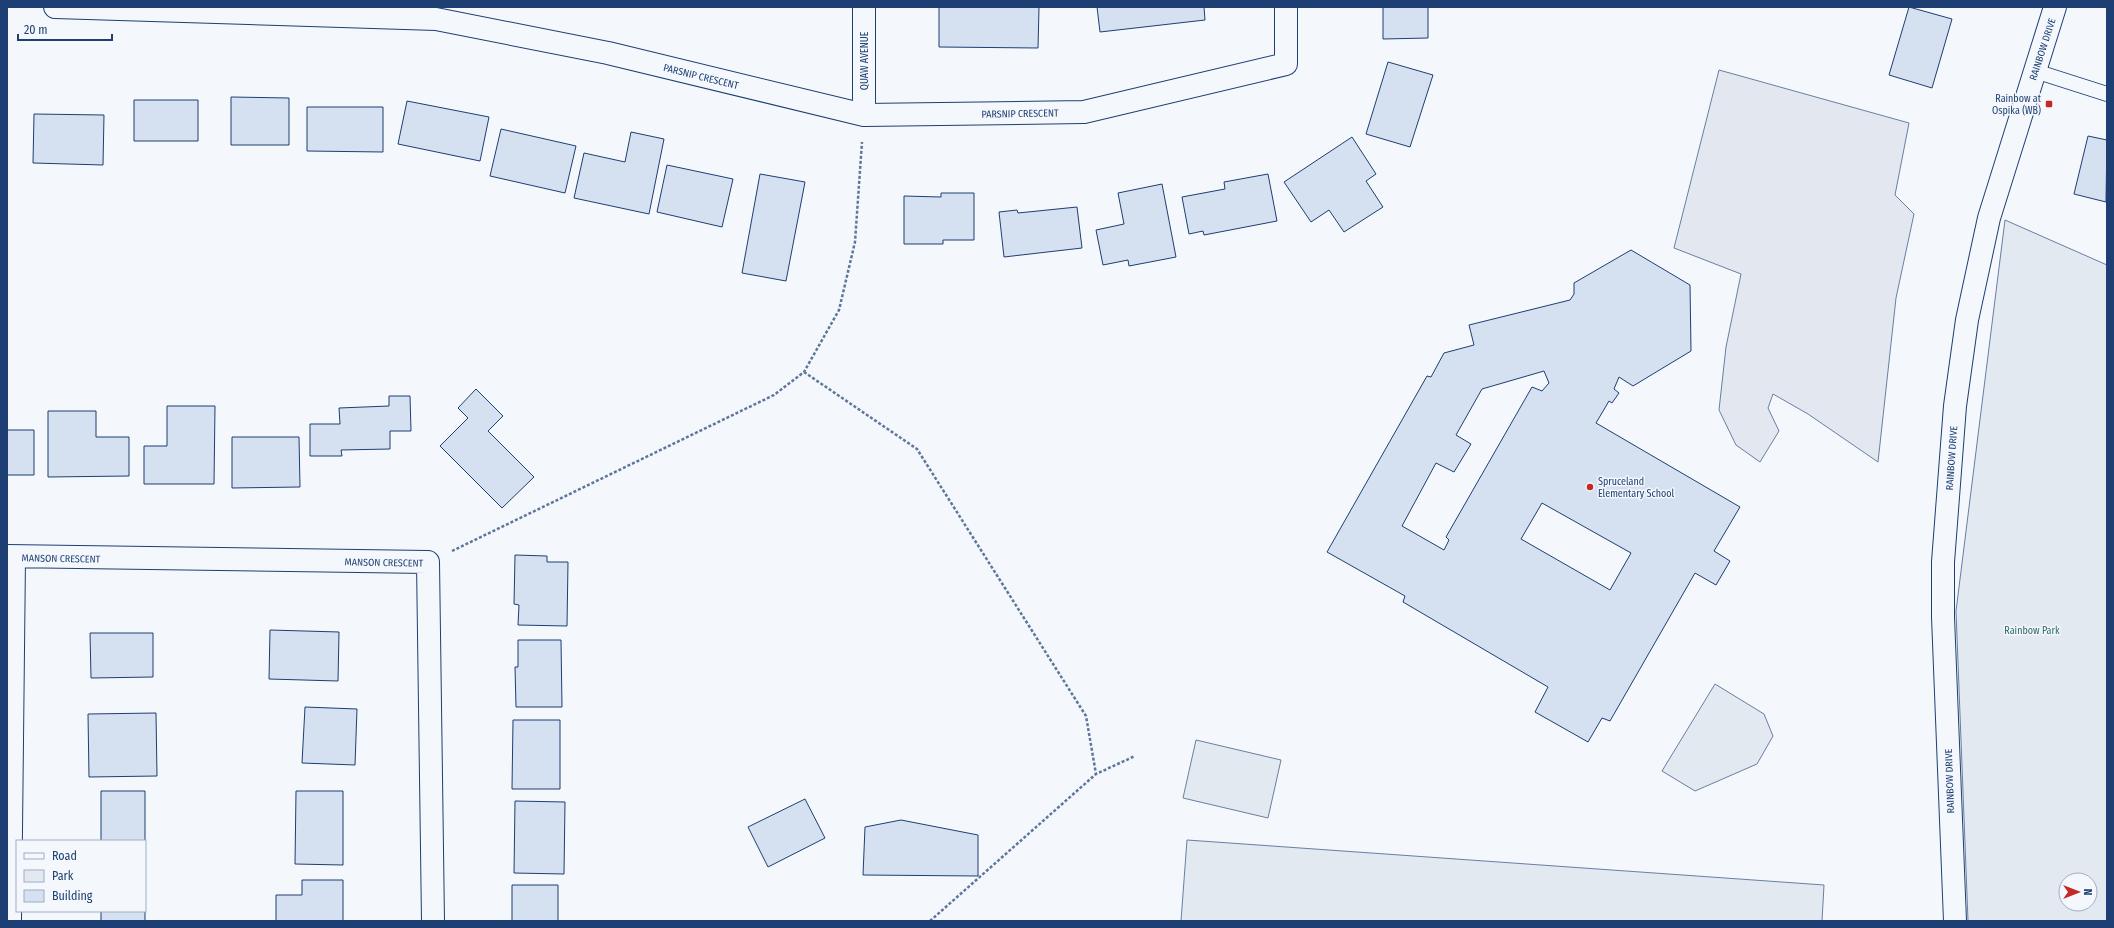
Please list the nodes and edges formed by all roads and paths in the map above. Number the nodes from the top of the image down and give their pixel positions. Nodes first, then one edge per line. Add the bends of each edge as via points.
1 (55, 7) edge
2 (864, 7) edge
3 (1286, 7) edge
4 (2055, 7) edge
5 (436, 13) edge
6 (2035, 71) junction
7 (2107, 94) edge
8 (864, 115) junction
9 (804, 372) junction
10 (10, 557) edge
11 (428, 562) junction
12 (1135, 756) dead end
13 (1096, 774) junction
14 (10, 921) edge
15 (433, 921) edge
16 (930, 921) edge
17 (1955, 921) edge

1 - 5 street, PARSNIP CRESCENT
2 - 8 street, QUAW AVENUE
3 - 8 street, PARSNIP CRESCENT via 1286,64 1084,112
4 - 6 street, RAINBOW DRIVE
5 - 8 street, PARSNIP CRESCENT
6 - 7 lane
6 - 17 street, RAINBOW DRIVE via 1990,218 1967,320 1955,406 1943,562 1943,617
8 - 9 path via 855,242 839,310
9 - 11 path via 774,395
9 - 13 path via 917,449 1086,716
10 - 11 street, MANSON CRESCENT
10 - 14 street
11 - 15 street, MANSON CRESCENT
12 - 13 path
13 - 16 path

